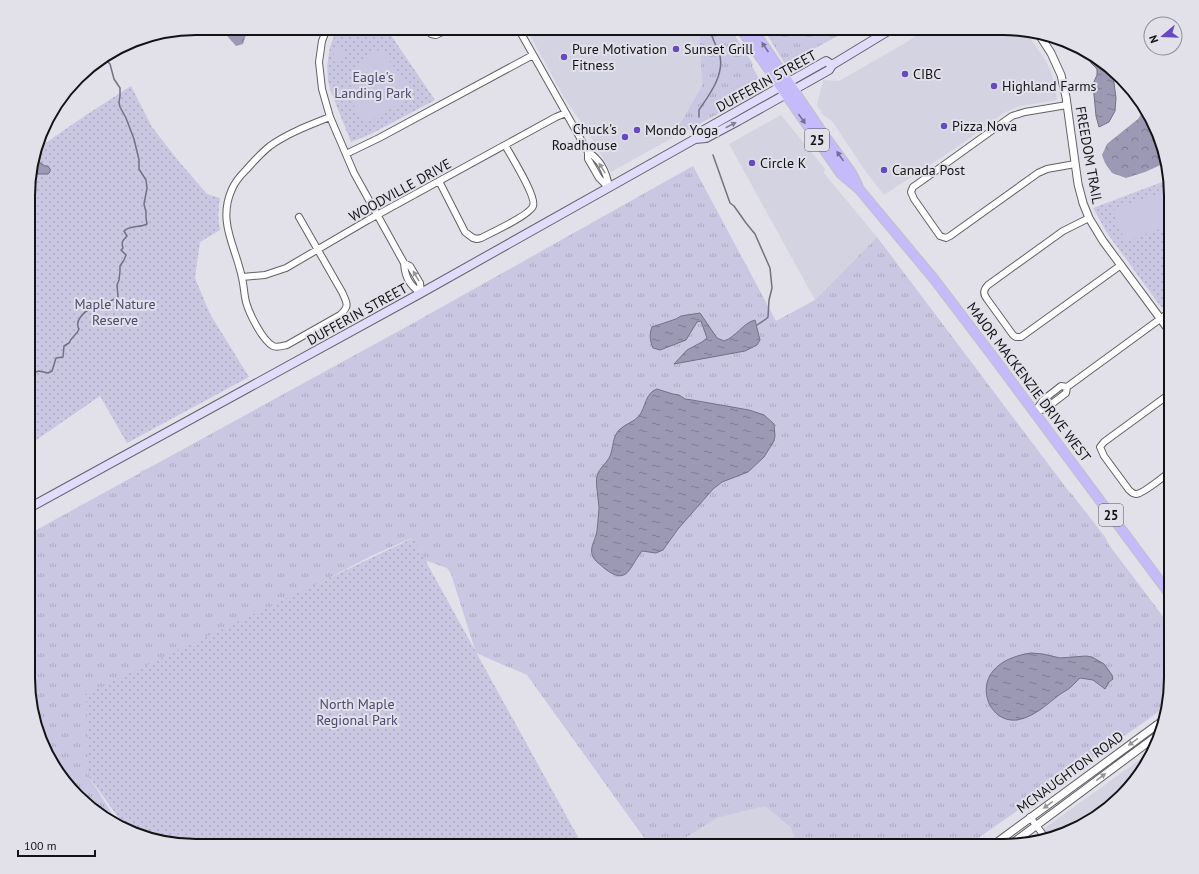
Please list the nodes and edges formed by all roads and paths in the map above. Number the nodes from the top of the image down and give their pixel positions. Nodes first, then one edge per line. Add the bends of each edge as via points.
1 (324, 35) edge
2 (522, 35) edge
3 (745, 35) edge
4 (756, 35) edge
5 (881, 35) edge
6 (1042, 39) edge
7 (533, 55) junction
8 (787, 88) junction
9 (1066, 105) junction
10 (566, 113) junction
11 (330, 117) junction
12 (505, 145) junction
13 (346, 154) junction
14 (1075, 164) junction
15 (439, 181) junction
16 (609, 188) junction
17 (378, 215) junction
18 (299, 217) dead end
19 (1089, 218) junction
20 (318, 250) junction
21 (1121, 265) junction
22 (242, 277) junction
23 (421, 293) junction
24 (1164, 316) edge
25 (1160, 319) junction
26 (1164, 324) edge
27 (1164, 398) edge
28 (1035, 412) junction
29 (1164, 476) edge
30 (35, 505) edge
31 (1164, 587) edge
32 (1157, 725) edge
33 (1152, 739) edge
34 (1030, 817) junction
35 (1036, 826) junction
36 (1043, 834) edge
37 (1001, 839) edge
38 (1018, 839) edge

1 - 11 street via 319,62 322,89
2 - 7 street
3 - 8 main road, MAJOR MACKENZIE DRIVE WEST / 25
8 -> 4 main road, MAJOR MACKENZIE DRIVE WEST / 25
5 - 8 main road, DUFFERIN STREET via 832,65 829,70
6 - 9 street, FREEDOM TRAIL via 1060,71
7 - 10 street
7 - 13 street
8 - 16 main road, DUFFERIN STREET via 702,131 695,139
8 - 28 main road, MAJOR MACKENZIE DRIVE WEST / 25 via 851,172 859,189 934,279
9 - 14 street, FREEDOM TRAIL
9 - 14 street via 1012,116 923,180 911,192 940,236 946,238 1038,173
10 - 12 street, WOODVILLE DRIVE
10 - 16 street via 588,152 596,156 607,175
11 - 13 street
11 - 22 street via 286,136 270,146 240,176 232,189 226,222
12 - 15 street, WOODVILLE DRIVE
12 - 15 street via 532,193 533,208 526,214 481,238 473,238 465,232
13 - 17 street
14 - 19 street, FREEDOM TRAIL via 1081,196
15 - 17 street, WOODVILLE DRIVE
16 - 23 main road, DUFFERIN STREET
17 - 20 street, WOODVILLE DRIVE
17 - 23 street via 404,263 410,266 420,283
18 - 20 street
19 - 21 street, FREEDOM TRAIL
19 - 21 street via 1063,231 988,285 984,293 987,299 1013,335 1021,337
20 - 22 street, WOODVILLE DRIVE via 286,268 265,275
20 - 22 street via 344,296 346,309 287,345 279,347 267,342 250,313
21 - 25 street, FREEDOM TRAIL
23 - 30 main road, DUFFERIN STREET
24 - 25 street
25 - 26 street, FREEDOM TRAIL
25 - 28 street via 1067,387 1066,393 1045,409
27 - 29 street via 1104,442 1100,448 1128,490 1134,494 1140,493
28 - 31 main road, MAJOR MACKENZIE DRIVE WEST / 25
32 -> 34 street, MCNAUGHTON ROAD
35 -> 33 street, MCNAUGHTON ROAD
34 - 35 street
34 - 37 street, MCNAUGHTON ROAD
35 - 36 street
35 - 38 street, MCNAUGHTON ROAD

